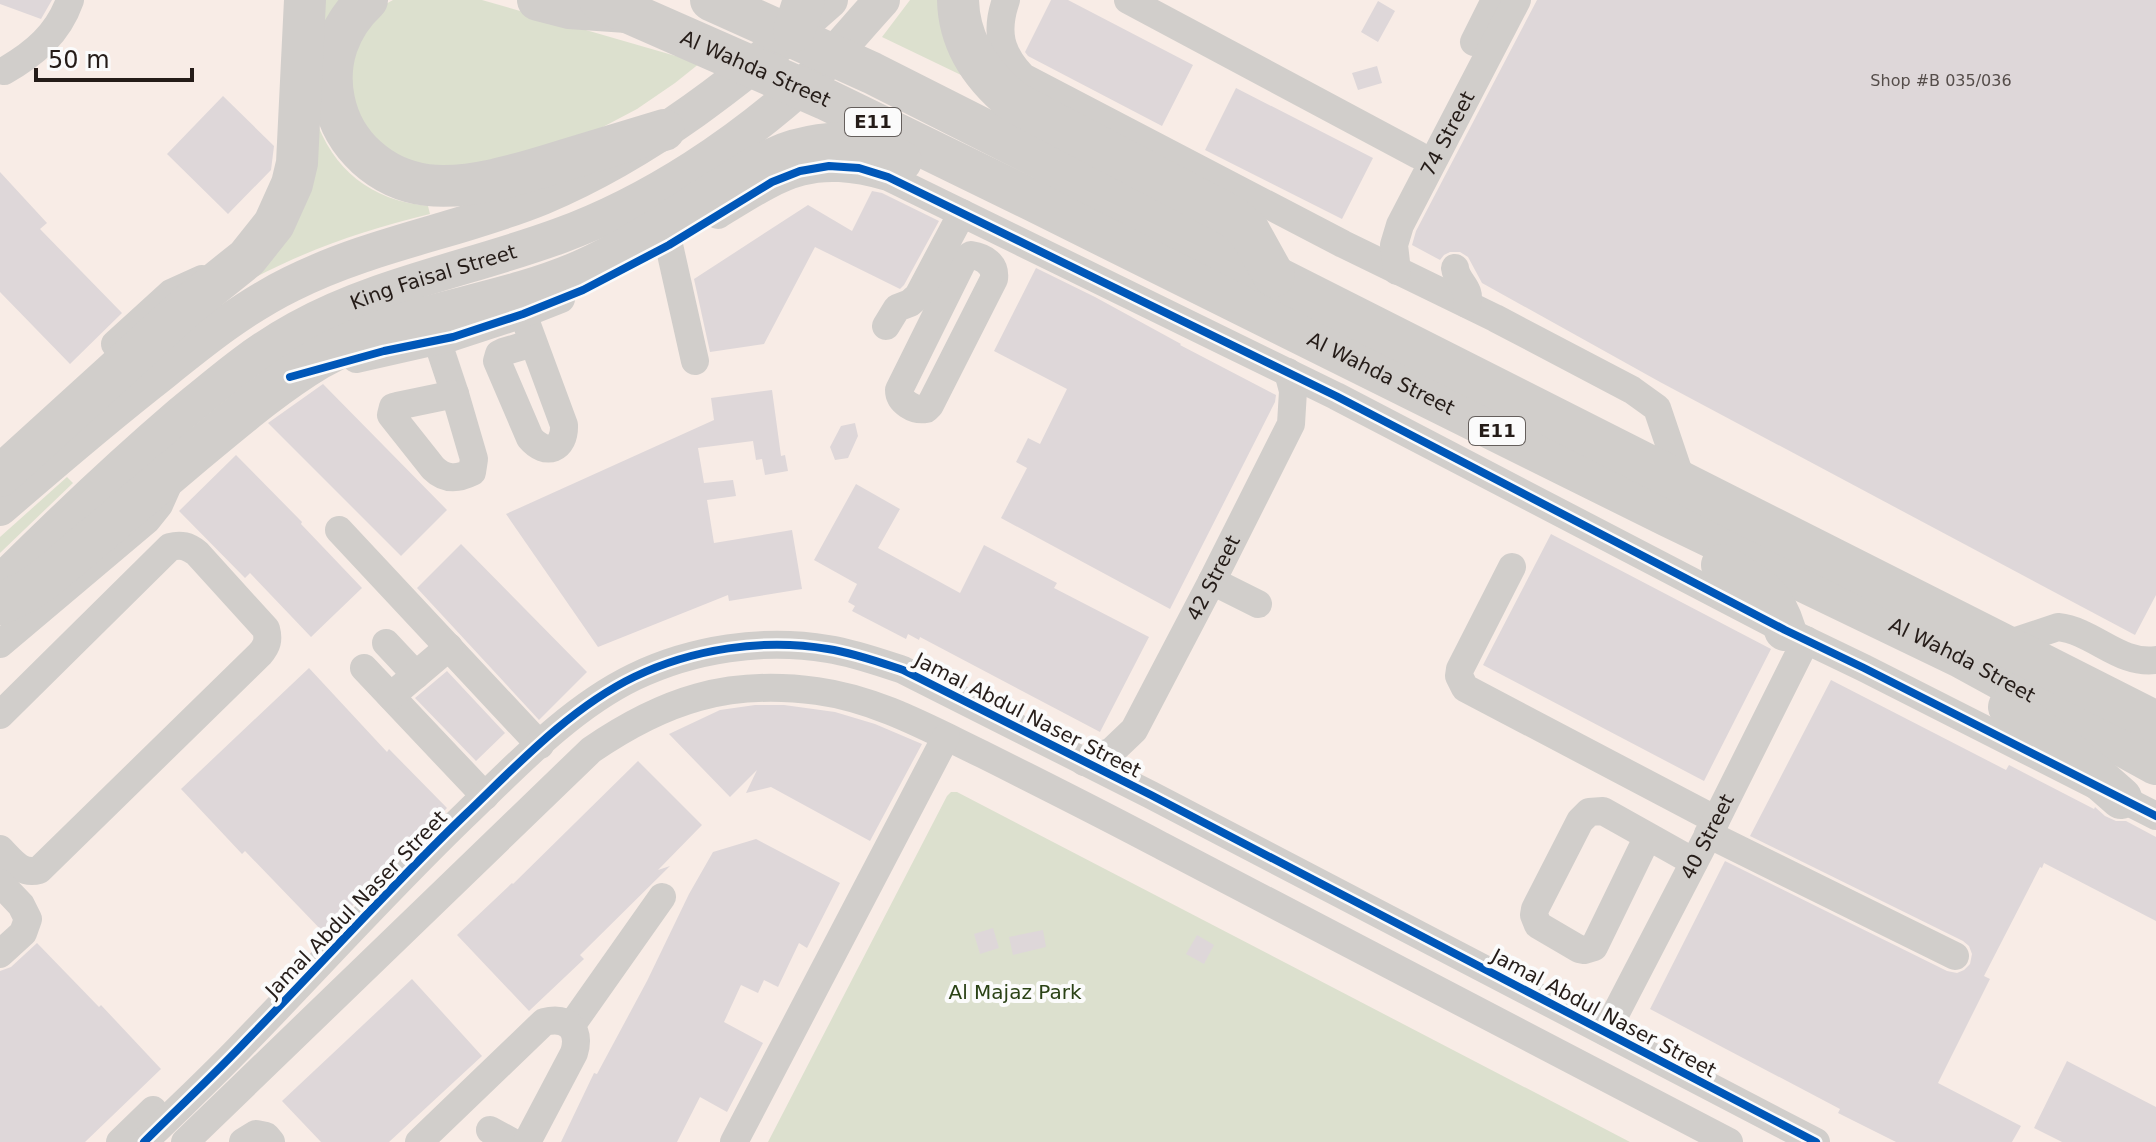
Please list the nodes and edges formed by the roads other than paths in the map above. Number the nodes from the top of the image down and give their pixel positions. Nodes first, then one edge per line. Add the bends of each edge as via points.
1 (70, 0) edge
2 (305, 0) edge
3 (367, 0) edge
4 (538, 0) edge
5 (711, 0) edge
6 (830, 0) edge
7 (882, 0) edge
8 (958, 0) edge
9 (1006, 0) edge
10 (1128, 0) edge
11 (1495, 0) edge
12 (1517, 0) edge
13 (614, 6) edge
14 (779, 14) edge
15 (1, 75) edge
16 (664, 130) junction
17 (1418, 155) junction
18 (1034, 201) junction
19 (962, 213) junction
20 (996, 230) junction
21 (1343, 244) junction
22 (669, 245) junction
23 (983, 258) junction
24 (1455, 268) dead end
25 (1397, 271) junction
26 (230, 272) junction
27 (1274, 276) junction
28 (1467, 304) junction
29 (523, 314) junction
30 (886, 326) dead end
31 (437, 340) junction
32 (533, 343) dead end
33 (695, 361) dead end
34 (1288, 372) junction
35 (290, 377) junction
36 (455, 394) dead end
37 (1336, 396) junction
38 (1291, 424) junction
39 (0, 453) edge
40 (174, 470) junction
41 (0, 476) edge
42 (1675, 499) junction
43 (0, 508) edge
44 (339, 530) dead end
45 (1512, 567) dead end
46 (1212, 581) junction
47 (0, 583) edge
48 (0, 604) edge
49 (1258, 604) dead end
50 (1795, 635) junction
51 (386, 643) dead end
52 (0, 644) edge
53 (2004, 645) junction
54 (449, 647) junction
55 (1961, 657) junction
56 (2156, 660) edge
57 (364, 668) dead end
58 (416, 675) junction
59 (391, 696) junction
60 (6, 697) edge
61 (2156, 722) edge
62 (1134, 730) junction
63 (946, 737) junction
64 (540, 745) junction
65 (1084, 762) junction
66 (2156, 764) edge
67 (1151, 795) junction
68 (485, 796) junction
69 (1088, 807) junction
70 (2138, 807) edge
71 (1185, 813) junction
72 (456, 824) junction
73 (1712, 827) junction
74 (1648, 836) junction
75 (0, 849) edge
76 (1694, 862) junction
77 (0, 883) edge
78 (662, 897) dead end
79 (1278, 907) junction
80 (1397, 923) junction
81 (412, 925) junction
82 (0, 954) edge
83 (1955, 956) dead end
84 (571, 1026) junction
85 (1606, 1032) junction
86 (246, 1042) junction
87 (202, 1137) edge
88 (120, 1142) edge
89 (144, 1142) edge
90 (243, 1142) edge
91 (271, 1142) edge
92 (419, 1142) edge
93 (527, 1142) edge
94 (734, 1142) edge
95 (1729, 1142) edge
96 (1816, 1142) edge

1 - 15 street via 47,40
2 - 26 highway via 292,184 262,242
3 - 16 highway via 339,39 332,90 350,139 391,174 426,185 463,184
4 - 13 highway, Al Wahda Street via 569,8
5 - 14 highway, Al Wahda Street / E11
6 - 14 main road
7 - 47 main road, King Faisal Street via 814,74 765,116 652,192 563,235 359,300 244,361 86,497
8 - 27 highway via 970,51 996,87 1014,102 1233,217 1249,231
9 - 21 street via 1000,34 1012,65 1023,77
10 - 17 street
11 - 17 street, 74 Street
12 - 25 street, 74 Street via 1424,196 1396,236
13 - 18 highway, Al Wahda Street / E11 via 825,99
14 - 16 main road via 719,91
14 - 27 highway, Al Wahda Street / E11 via 872,73
16 - 43 main road via 541,197 346,259 288,285 208,336
17 - 21 street, 74 Street via 1380,227 1365,239
18 - 35 highway via 995,200 854,143 813,146 762,163 637,243 579,272 376,332
18 - 42 highway, Al Wahda Street / E11
19 - 20 street
19 - 22 street via 888,177 829,166 772,182
19 - 30 street via 918,296 897,308
20 - 23 street
20 - 34 street
21 - 25 street
22 - 29 street
22 - 33 street
23 - 23 street via 971,255 963,261 900,386 902,400 916,409 930,405 994,279 992,265
24 - 28 street via 1469,297
25 - 28 street
26 - 39 street via 188,284 163,299
26 - 41 highway
27 - 42 highway, Al Wahda Street / E11
28 - 42 street via 1657,408
29 - 31 street
29 - 32 street
31 - 35 street
31 - 36 street
34 - 37 street
34 - 38 street, 42 Street
35 - 40 highway
37 - 38 street, 42 Street
37 - 50 street
38 - 46 street, 42 Street
40 - 48 highway via 45,579
40 - 52 street via 147,520
42 - 50 highway via 1717,562 1761,589
42 - 53 highway, Al Wahda Street / E11
42 - 55 highway, Al Wahda Street / E11
44 - 54 street
45 - 73 street via 1460,669 1465,688
46 - 49 street
46 - 62 street, 42 Street
50 - 70 street
50 - 73 street, 40 Street
51 - 58 street
53 - 56 street via 2058,627 2129,658
53 - 61 highway, Al Wahda Street / E11
54 - 58 street
54 - 64 street
55 - 66 highway, Al Wahda Street / E11
55 - 70 highway via 2010,707
57 - 59 street
58 - 59 street
59 - 68 street
60 - 75 street via 170,547 189,547 197,553 266,629 266,647 260,654 39,870 20,869
62 - 65 street, 42 Street via 1112,751
62 - 67 street via 1135,764
63 - 69 street
63 - 81 street via 876,705 805,689 738,689 660,709 591,750
63 - 94 street
64 - 65 street, Jamal Abdul Naser Street via 599,697 671,662 748,646 788,645 853,654 903,670
64 - 68 street, Jamal Abdul Naser Street
65 - 67 street, Jamal Abdul Naser Street
67 - 71 street, Jamal Abdul Naser Street
68 - 72 street, Jamal Abdul Naser Street
69 - 71 street via 1106,802 1178,834 1188,821
69 - 79 street
71 - 80 street, Jamal Abdul Naser Street
72 - 81 street via 448,855 396,908 396,920
72 - 86 street, Jamal Abdul Naser Street
73 - 76 street, 40 Street
73 - 83 street
74 - 74 street via 1603,811 1584,816 1535,909 1538,925 1579,949 1594,947
74 - 76 street
76 - 85 street, 40 Street
77 - 82 street via 28,919 23,933
78 - 84 street
79 - 80 street via 1280,894 1291,889 1373,926
79 - 95 street
80 - 85 street, Jamal Abdul Naser Street
81 - 87 street
84 - 92 street via 554,1019 544,1022
84 - 93 street via 576,1034 574,1053
85 - 96 street, Jamal Abdul Naser Street
86 - 88 street via 202,1063
86 - 89 street, Jamal Abdul Naser Street
90 - 91 street via 256,1134

